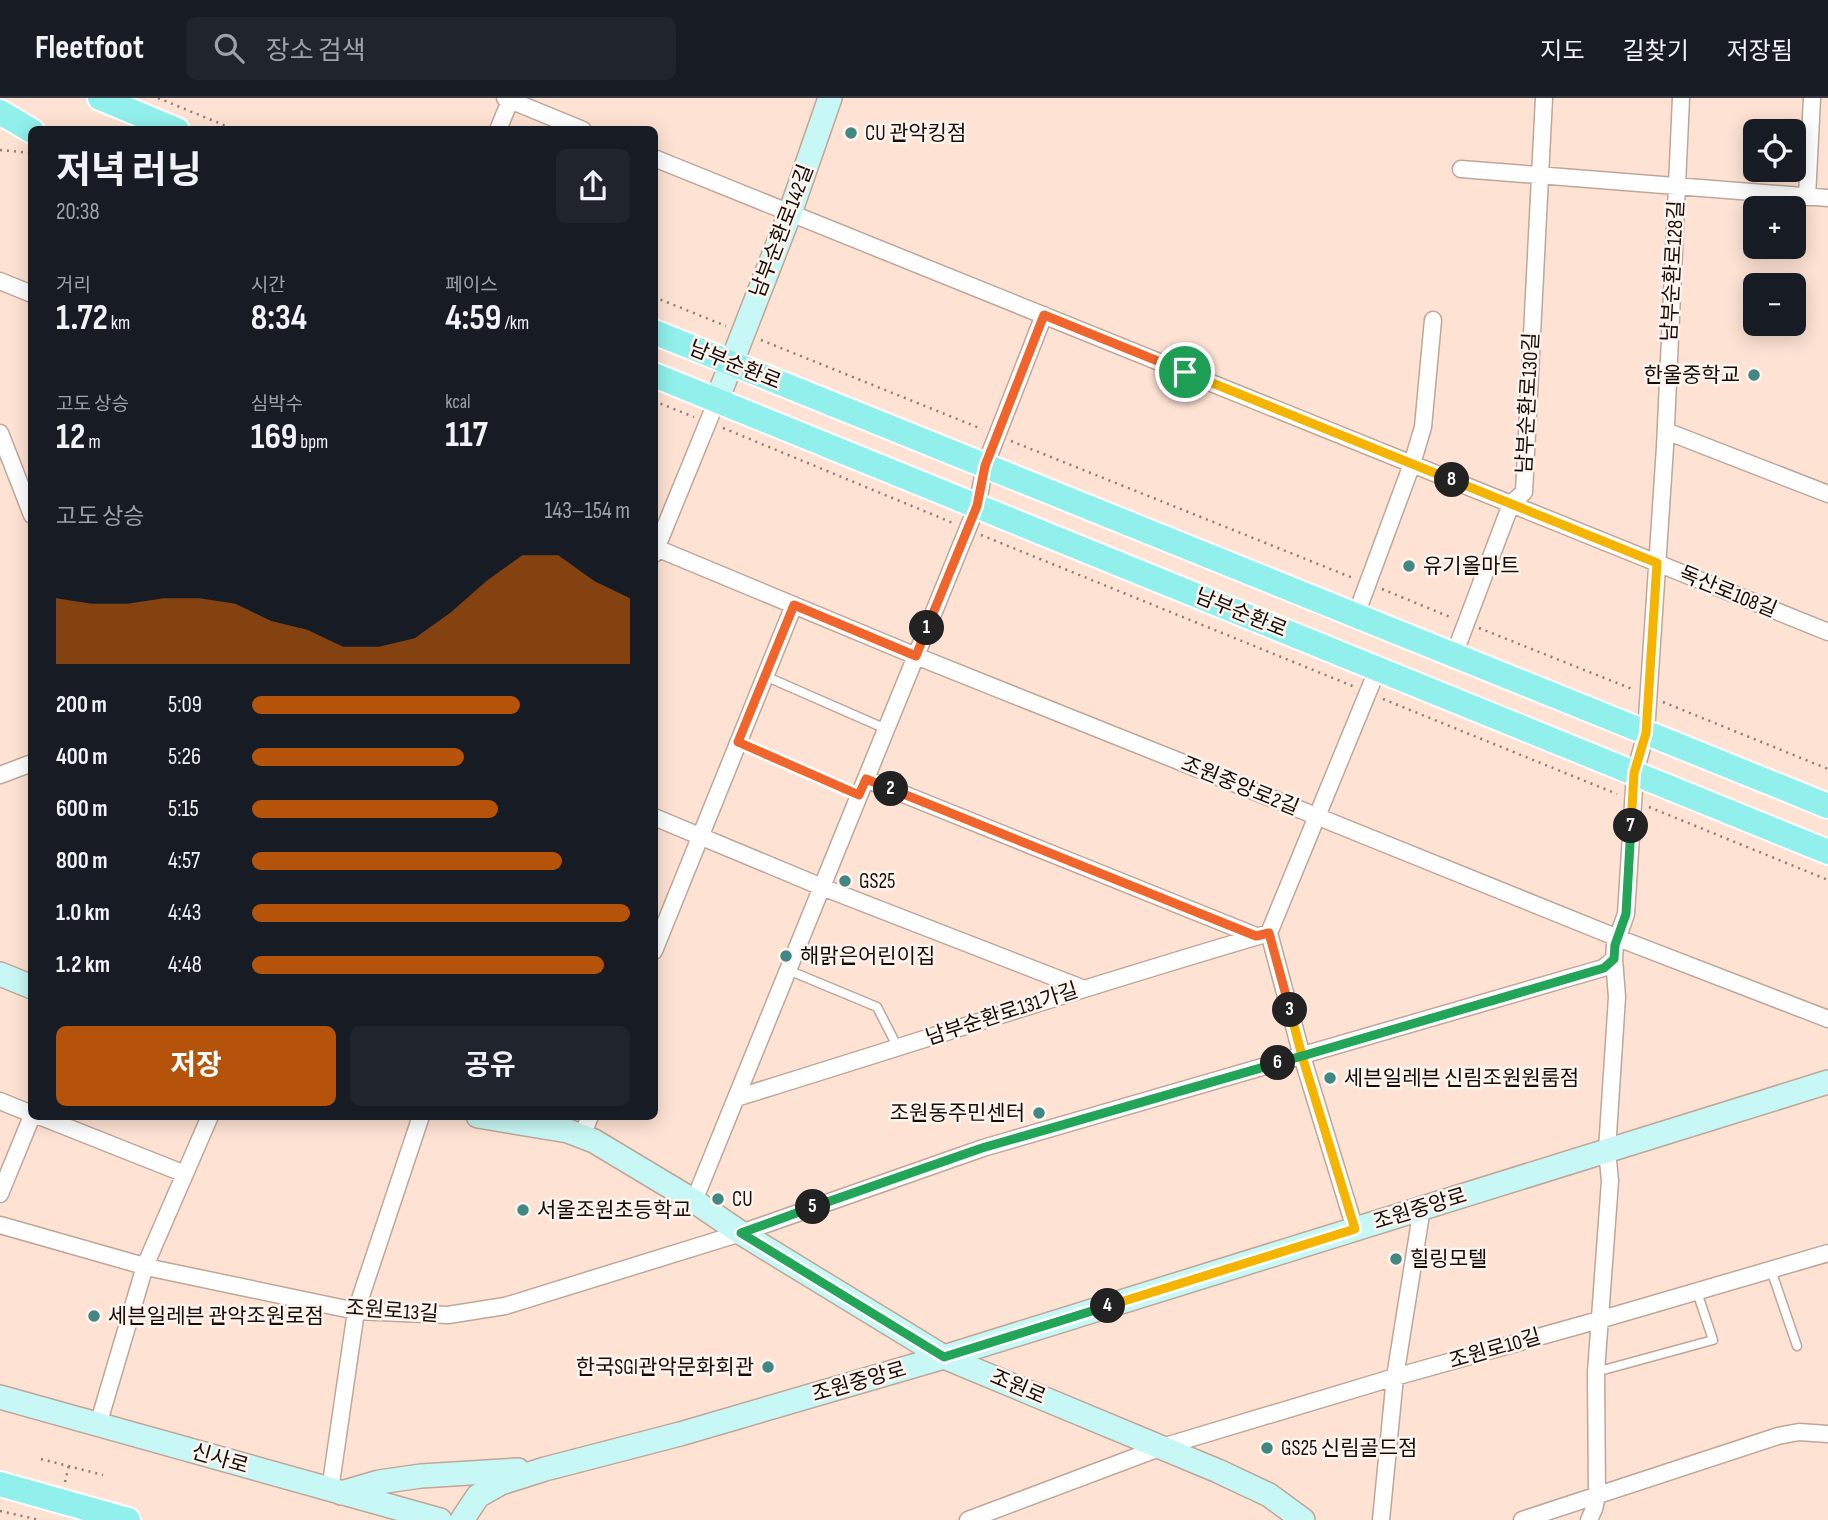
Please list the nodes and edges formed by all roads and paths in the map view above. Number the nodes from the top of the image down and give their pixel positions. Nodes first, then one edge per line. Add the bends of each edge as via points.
1 (100, 98) edge
2 (158, 98) edge
3 (830, 98) edge
4 (1544, 98) edge
5 (1681, 98) edge
6 (1812, 98) edge
7 (508, 99) edge
8 (0, 112) edge
9 (167, 126) edge
10 (226, 126) edge
11 (499, 126) edge
12 (573, 126) edge
13 (28, 129) edge
14 (0, 150) edge
15 (28, 153) edge
16 (658, 160) edge
17 (1461, 169) dead end
18 (1539, 176) junction
19 (1678, 187) junction
20 (1807, 197) junction
21 (1828, 198) edge
22 (790, 213) junction
23 (0, 281) edge
24 (28, 292) edge
25 (658, 300) edge
26 (1044, 315) junction
27 (1433, 320) dead end
28 (743, 333) junction
29 (658, 334) edge
30 (732, 363) junction
31 (658, 377) edge
32 (658, 402) edge
33 (712, 411) junction
34 (1666, 431) junction
35 (997, 435) junction
36 (1, 440) edge
37 (1412, 464) junction
38 (985, 466) junction
39 (1828, 494) edge
40 (1511, 503) junction
41 (28, 505) edge
42 (977, 506) junction
43 (967, 529) junction
44 (658, 543) edge
45 (658, 551) edge
46 (1657, 563) junction
47 (1367, 583) junction
48 (794, 605) junction
49 (1356, 615) junction
50 (1466, 623) junction
51 (1828, 632) edge
52 (1454, 655) junction
53 (916, 656) junction
54 (1378, 668) junction
55 (765, 676) junction
56 (1632, 690) dead end
57 (1368, 692) junction
58 (1662, 702) dead end
59 (886, 729) junction
60 (1646, 733) junction
61 (738, 742) junction
62 (28, 764) edge
63 (1828, 769) edge
64 (1634, 773) junction
65 (0, 775) edge
66 (866, 779) junction
67 (859, 795) junction
68 (1633, 800) junction
69 (1828, 806) edge
70 (1316, 816) junction
71 (658, 819) edge
72 (700, 835) junction
73 (1828, 852) edge
74 (1828, 880) edge
75 (822, 887) junction
76 (1262, 934) junction
77 (1618, 939) junction
78 (658, 941) edge
79 (1614, 959) junction
80 (788, 970) junction
81 (0, 974) edge
82 (28, 985) edge
83 (1082, 988) junction
84 (1828, 1018) edge
85 (898, 1048) junction
86 (1302, 1056) junction
87 (1828, 1082) edge
88 (736, 1098) junction
89 (0, 1101) edge
90 (28, 1113) edge
91 (30, 1120) edge
92 (49, 1120) edge
93 (208, 1120) edge
94 (420, 1120) edge
95 (504, 1120) edge
96 (586, 1126) edge
97 (1607, 1150) junction
98 (185, 1174) junction
99 (0, 1194) edge
100 (694, 1200) junction
101 (1422, 1208) junction
102 (0, 1225) edge
103 (1355, 1229) junction
104 (741, 1233) junction
105 (1828, 1253) edge
106 (145, 1266) junction
107 (1771, 1270) junction
108 (1697, 1292) junction
109 (356, 1311) junction
110 (1599, 1320) junction
111 (1797, 1346) dead end
112 (944, 1357) junction
113 (1596, 1372) junction
114 (1395, 1377) junction
115 (0, 1397) edge
116 (98, 1425) junction
117 (1828, 1434) edge
118 (1162, 1447) junction
119 (41, 1459) dead end
120 (545, 1469) junction
121 (103, 1475) dead end
122 (0, 1484) edge
123 (335, 1491) junction
124 (0, 1511) edge
125 (1595, 1511) edge
126 (40, 1520) edge
127 (128, 1520) edge
128 (440, 1520) edge
129 (462, 1520) edge
130 (968, 1520) edge
131 (1303, 1520) edge
132 (1381, 1520) edge
133 (1522, 1520) edge

1 - 9 main road
2 - 10 path
3 - 22 street, 남부순환로142길
4 - 18 street, 남부순환로130길
5 - 19 street, 남부순환로128길
6 - 20 street
7 - 11 street
7 - 12 street
8 - 13 main road
14 - 15 path
16 - 22 street, 독산로108길
17 - 18 street
18 - 19 street, 남부순환로128길
18 - 40 street, 남부순환로130길 via 1524,492
19 - 20 street
19 - 34 street, 남부순환로128길
20 - 21 street
22 - 26 street, 독산로108길
22 - 28 street, 남부순환로142길
23 - 24 street
25 - 28 path
26 - 35 street
26 - 37 street, 독산로108길
27 - 37 street via 1423,427
28 - 30 street, 남부순환로142길
28 - 35 path
29 - 30 main road, 남부순환로
30 - 33 street, 남부순환로142길
30 - 38 main road, 남부순환로
31 - 33 main road, 남부순환로
32 - 33 path
33 - 42 main road, 남부순환로
33 - 43 path
33 - 44 street
34 - 39 street
34 - 46 street, 남부순환로128길
35 - 38 street
35 - 47 path
36 - 41 street
37 - 40 street, 독산로108길
37 - 47 street
38 - 42 street
38 - 49 main road, 남부순환로
40 - 46 street, 독산로108길
40 - 50 street, 남부순환로130길
42 - 43 street
42 - 54 main road, 남부순환로
43 - 53 street
43 - 57 path
45 - 48 street, 조원중앙로2길
46 - 51 street, 독산로108길
46 - 60 street, 남부순환로128길
47 - 49 street
47 - 50 path
48 - 53 street, 조원중앙로2길
48 - 55 street
49 - 52 main road, 남부순환로
50 - 52 street, 남부순환로130길
50 - 56 path
52 - 60 main road, 남부순환로
53 - 59 street
53 - 70 street, 조원중앙로2길
54 - 57 street
54 - 64 main road, 남부순환로
55 - 59 lane
55 - 61 street
57 - 68 path
57 - 70 street
58 - 63 path
59 - 66 street
60 - 64 street, 남부순환로128길
60 - 69 main road, 남부순환로
61 - 67 lane
61 - 72 street
62 - 65 street
64 - 68 street, 남부순환로128길
64 - 73 main road, 남부순환로
66 - 67 street
66 - 76 street
67 - 75 street
68 - 74 path
68 - 77 street, 남부순환로128길 via 1626,914
70 - 76 street
70 - 77 street, 조원중앙로2길
71 - 72 street
72 - 75 street
72 - 78 street
75 - 80 street
75 - 83 street
76 - 83 street, 남부순환로131가길
76 - 86 street
77 - 79 street, 남부순환로128길
77 - 84 street, 조원중앙로2길
79 - 86 street, 조원로13길 via 1604,968
79 - 97 street, 남부순환로128길 via 1617,997
80 - 85 lane via 877,1007
80 - 88 street
81 - 82 street
83 - 85 street, 남부순환로131가길
85 - 88 street, 남부순환로131가길
86 - 103 street
86 - 104 street, 조원로13길 via 982,1148
87 - 97 street, 조원중앙로
88 - 100 street
89 - 90 street
91 - 99 street
92 - 98 street
93 - 98 street
94 - 109 street
95 - 96 street, 조원로 via 555,1128
96 - 100 street, 조원로 via 616,1153
97 - 101 street, 조원중앙로
97 - 110 street, 남부순환로128길 via 1610,1181
98 - 106 street
100 - 104 street, 조원로
101 - 103 street, 조원중앙로
101 - 114 street
102 - 106 street, 조원로13길
103 - 112 street, 조원중앙로
104 - 109 street, 조원로13길 via 505,1306 448,1314
104 - 112 street, 조원로
105 - 107 street, 조원로10길
106 - 109 street, 조원로13길
106 - 116 street
107 - 108 street, 조원로10길
107 - 111 lane
108 - 110 street, 조원로10길
108 - 113 lane via 1713,1340
109 - 123 street
110 - 113 street, 남부순환로128길
110 - 114 street, 조원로10길
112 - 118 street, 조원로
112 - 120 street, 조원중앙로
113 - 125 street, 남부순환로128길
114 - 118 street, 조원로10길
114 - 132 street
115 - 116 street, 신사로
116 - 123 street, 신사로
117 - 125 street via 1778,1436
118 - 130 street, 조원로10길
118 - 131 street, 조원로 via 1269,1495
119 - 121 path
120 - 123 street via 421,1476
120 - 129 street, 조원중앙로 via 486,1490
122 - 127 main road
123 - 128 street, 신사로
124 - 126 path
125 - 133 street

